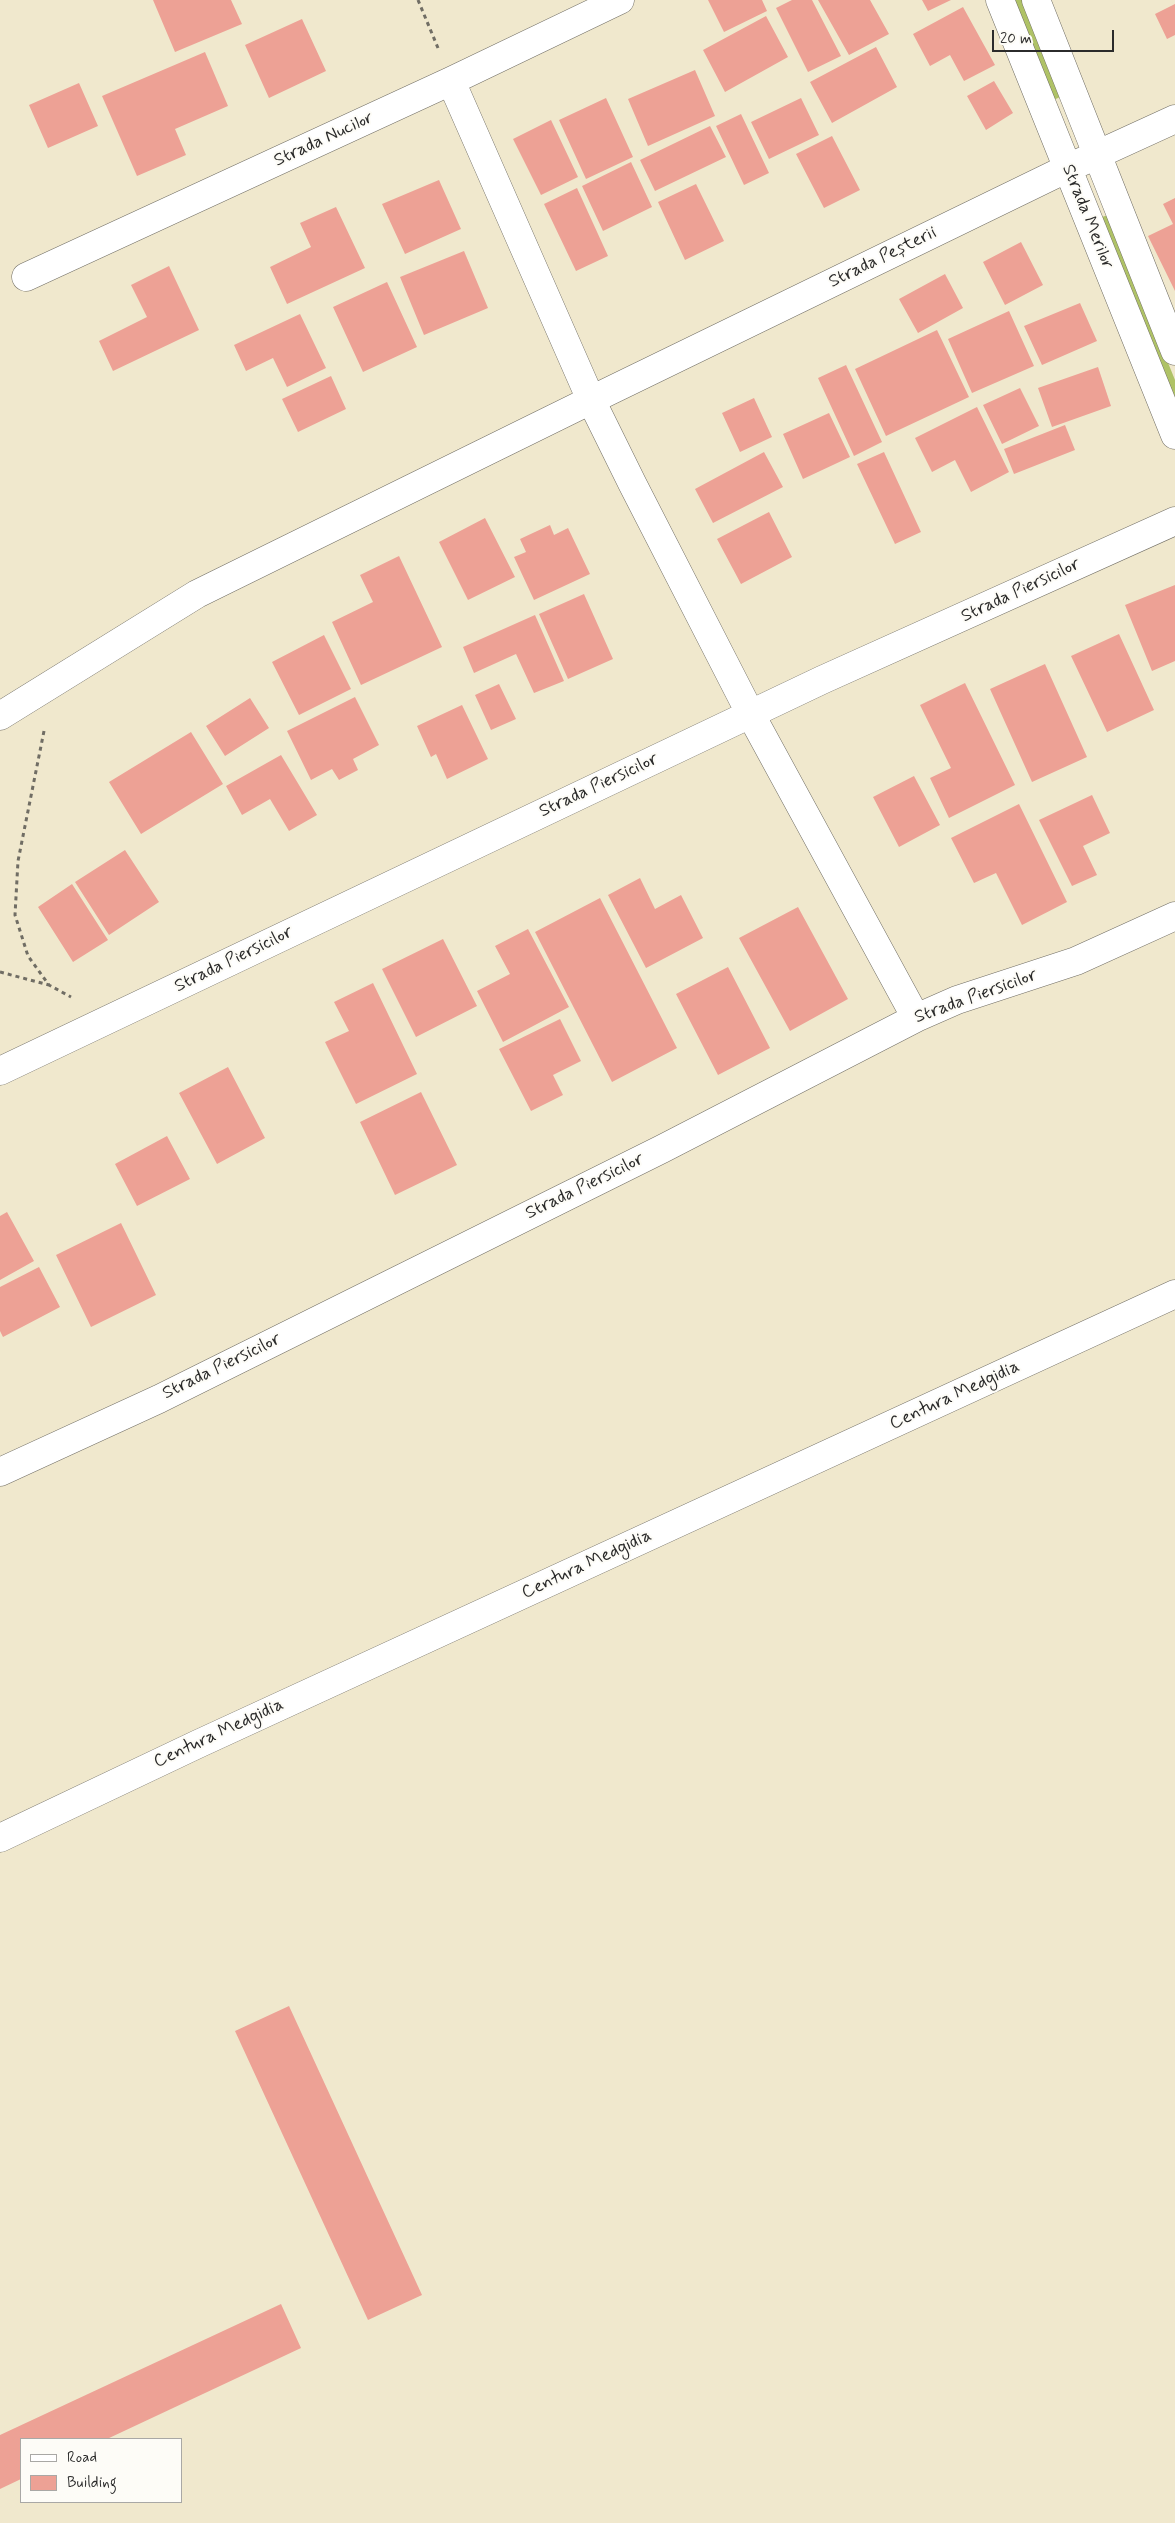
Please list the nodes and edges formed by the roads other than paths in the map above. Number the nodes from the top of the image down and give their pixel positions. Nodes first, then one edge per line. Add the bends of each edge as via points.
1 (620, 0) edge
2 (1000, 0) edge
3 (1036, 0) edge
4 (451, 81) junction
5 (1175, 119) edge
6 (1096, 155) junction
7 (1068, 168) junction
8 (26, 277) dead end
9 (1175, 351) edge
10 (591, 400) junction
11 (1175, 435) edge
12 (1175, 521) edge
13 (751, 715) junction
14 (0, 716) edge
15 (1175, 916) edge
16 (916, 1018) junction
17 (0, 1071) edge
18 (1175, 1294) edge
19 (0, 1472) edge
20 (0, 1838) edge

1 - 4 street, Strada Nucilor
2 - 7 street, Strada Merilor
3 - 6 street, Strada Merilor
4 - 8 street, Strada Nucilor
4 - 10 street
5 - 6 street, Strada Peșterii
6 - 7 street, Strada Peșterii
6 - 9 street, Strada Merilor
7 - 10 street, Strada Peșterii
7 - 11 street, Strada Merilor
10 - 13 street
10 - 14 street, Strada Peșterii via 197,594
12 - 13 street, Strada Piersicilor
13 - 16 street
13 - 17 street, Strada Piersicilor
15 - 16 street, Strada Piersicilor via 1076,961 957,1000
16 - 19 street, Strada Piersicilor via 662,1149 159,1399
18 - 20 street, Centura Medgidia

